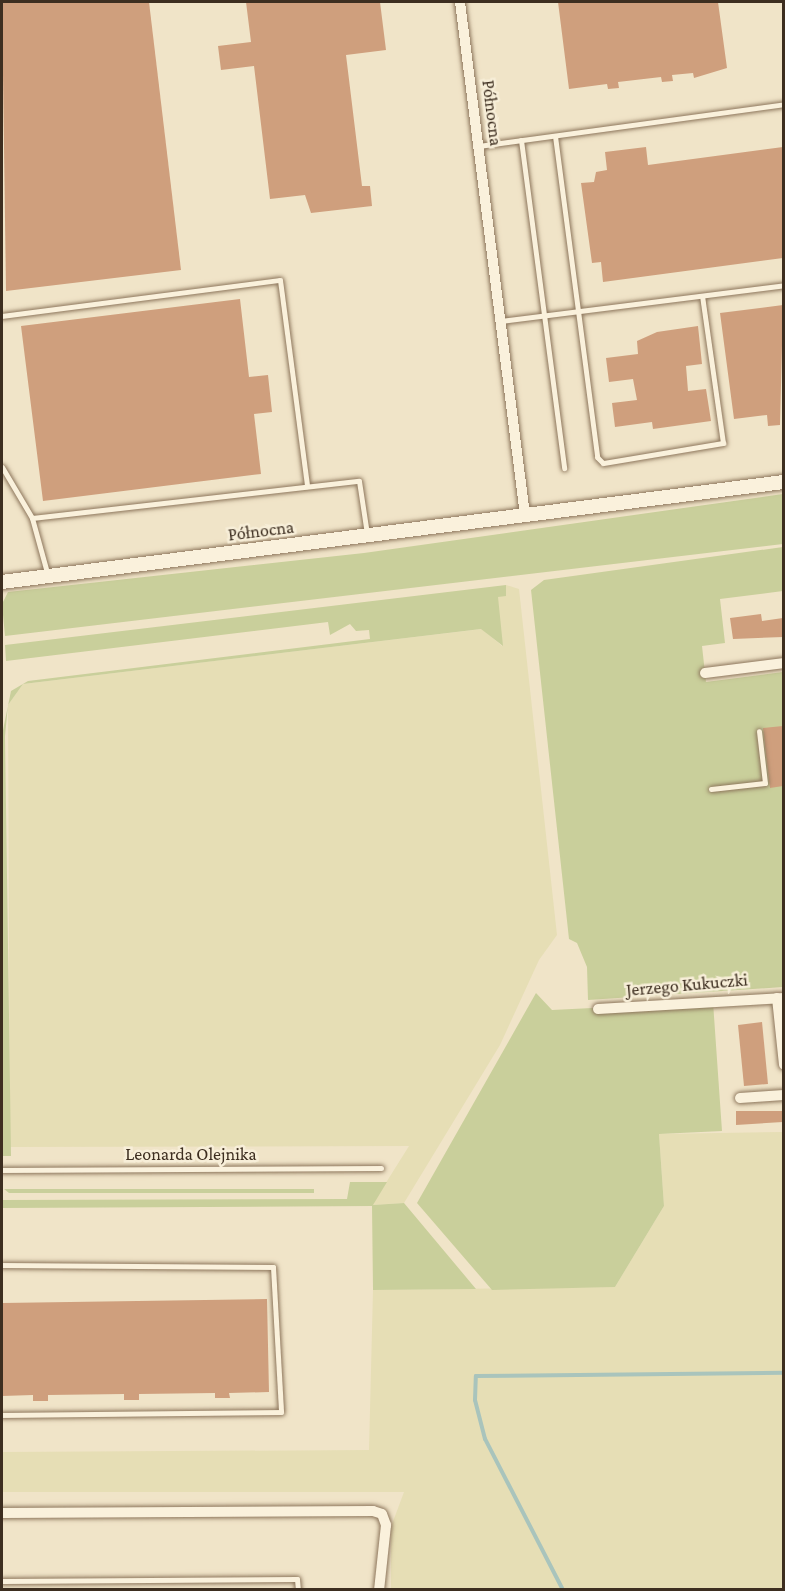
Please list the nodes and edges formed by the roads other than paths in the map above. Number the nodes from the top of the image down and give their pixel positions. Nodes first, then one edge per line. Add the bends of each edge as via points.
1 (460, 2) edge
2 (783, 104) edge
3 (555, 136) junction
4 (521, 140) junction
5 (478, 146) junction
6 (783, 285) edge
7 (702, 296) junction
8 (579, 311) junction
9 (2, 316) edge
10 (545, 316) junction
11 (501, 321) junction
12 (2, 467) edge
13 (564, 468) dead end
14 (783, 482) edge
15 (308, 486) junction
16 (525, 515) junction
17 (32, 518) junction
18 (367, 535) junction
19 (48, 577) junction
20 (2, 582) edge
21 (783, 663) edge
22 (705, 673) dead end
23 (759, 731) dead end
24 (711, 789) dead end
25 (780, 998) edge
26 (598, 1009) dead end
27 (783, 1065) edge
28 (783, 1095) edge
29 (740, 1098) dead end
30 (381, 1168) dead end
31 (2, 1170) edge
32 (2, 1265) edge
33 (2, 1416) edge
34 (2, 1513) edge
35 (2, 1581) edge
36 (298, 1590) edge
37 (379, 1590) edge

1 - 5 street, Północna
2 - 3 lane
3 - 4 lane
3 - 8 lane
4 - 5 lane
4 - 10 lane
5 - 11 street, Północna
6 - 7 lane
7 - 8 lane
7 - 8 lane via 720,448 603,463 597,457
8 - 10 lane
9 - 15 lane via 280,280
10 - 11 lane
10 - 13 lane
11 - 16 street, Północna
12 - 17 lane
14 - 16 street, Północna
15 - 17 lane
15 - 18 lane via 359,481
16 - 18 street, Północna
17 - 19 lane
18 - 19 street, Północna
19 - 20 street, Północna
21 - 22 street
23 - 24 lane via 765,783
25 - 26 street, Jerzego Kukuczki
25 - 27 street, Jerzego Kukuczki
28 - 29 street
30 - 31 lane, Leonarda Olejnika
32 - 33 lane via 273,1267 281,1412
34 - 37 street via 373,1511 382,1514 384,1539
35 - 36 lane via 297,1579

